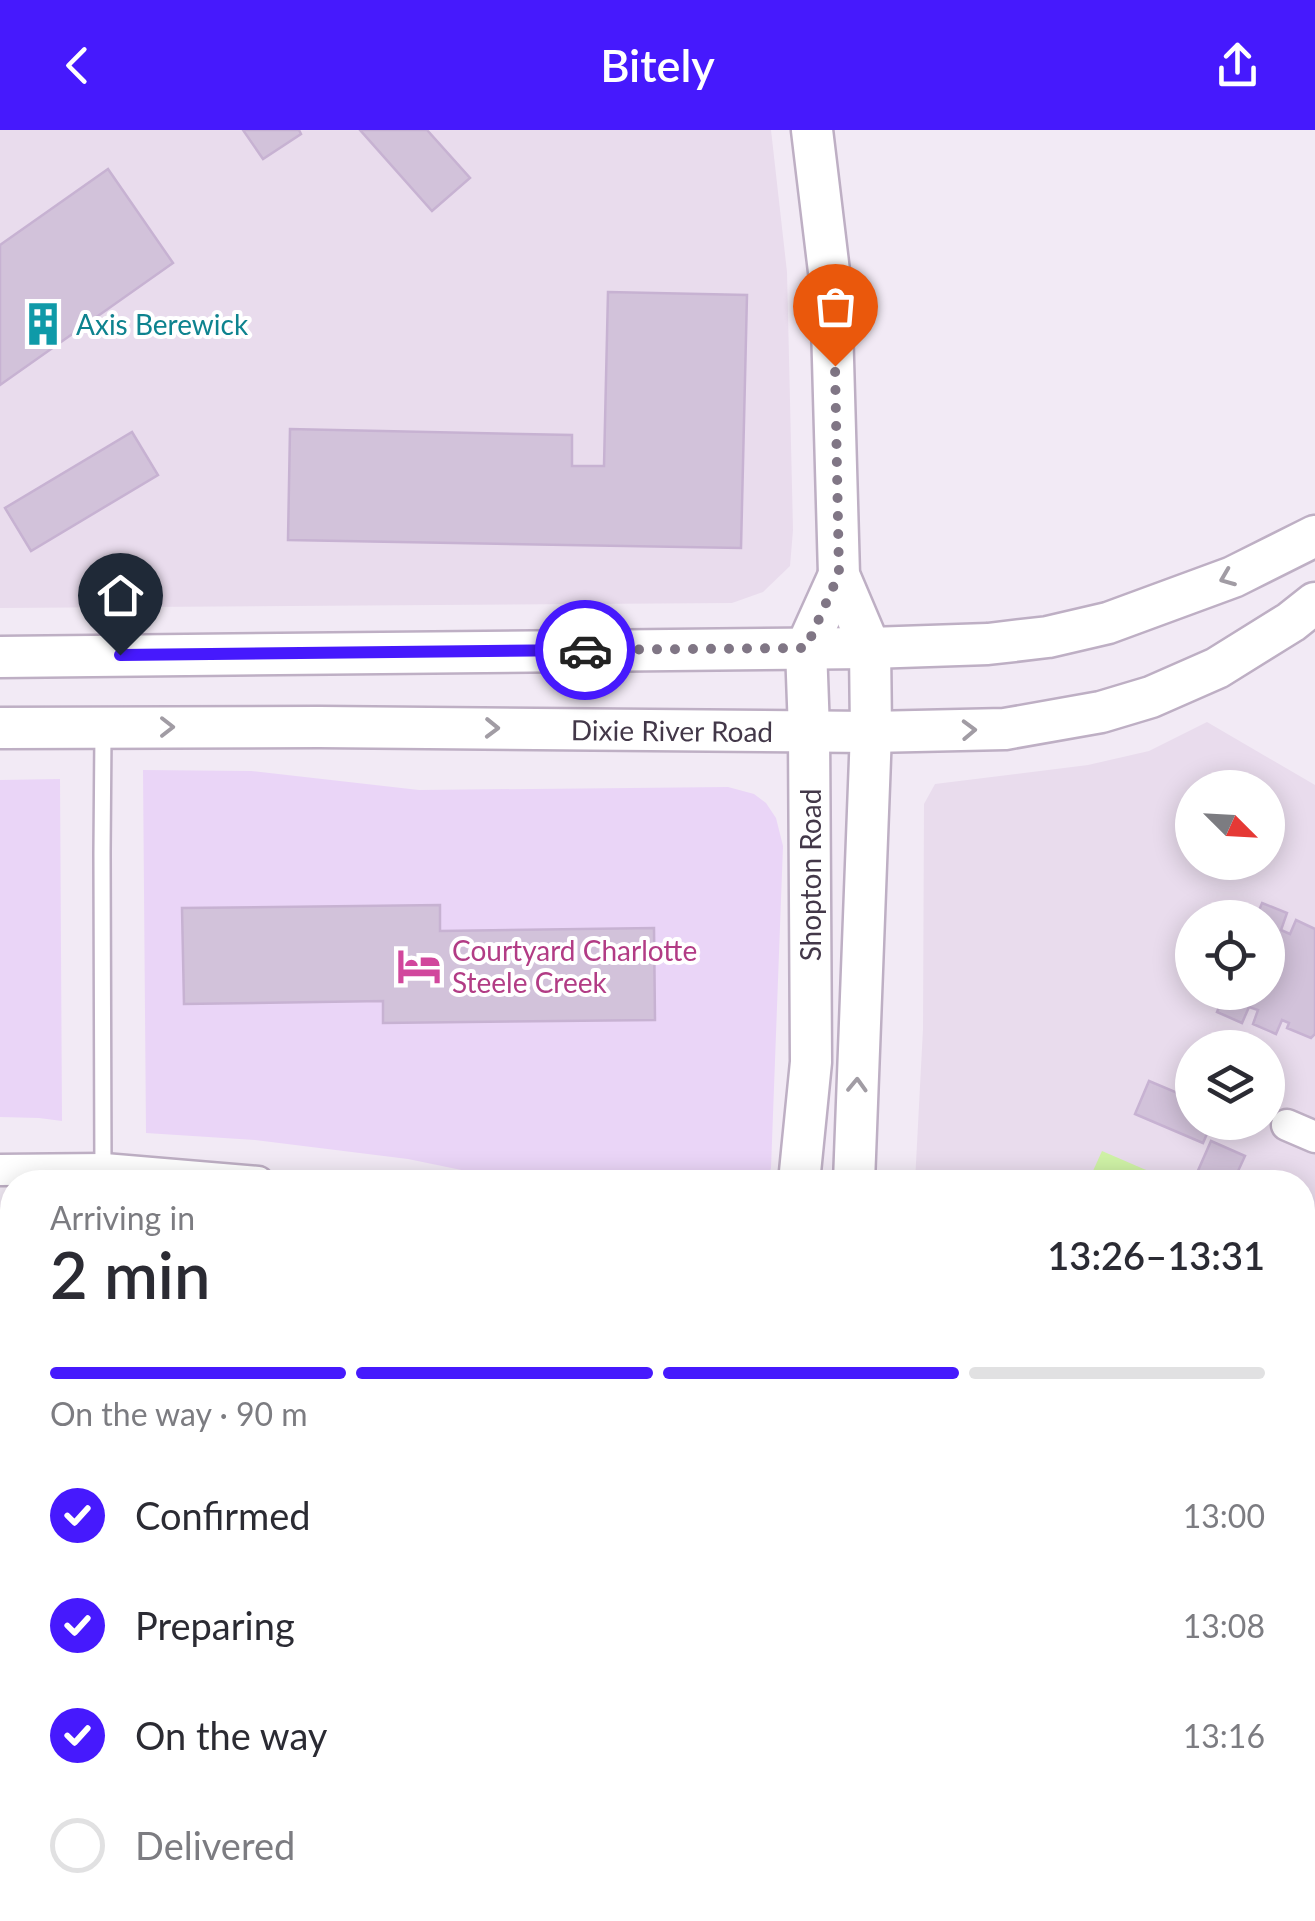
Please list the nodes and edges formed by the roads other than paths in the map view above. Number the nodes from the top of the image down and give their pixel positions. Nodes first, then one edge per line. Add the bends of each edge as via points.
1 (812, 130) edge
2 (1315, 536) edge
3 (839, 574) junction
4 (1315, 603) edge
5 (806, 648) junction
6 (870, 648) junction
7 (0, 657) edge
8 (0, 728) edge
9 (104, 728) junction
10 (809, 731) junction
11 (871, 732) junction
12 (1287, 1124) dead end
13 (1315, 1137) edge
14 (103, 1170) edge
15 (800, 1170) edge
16 (854, 1170) edge

1 - 3 street, Shopton Road via 831,288
2 -> 6 street via 1234,576 1108,623 988,644
3 - 5 street, Shopton Road
3 - 6 street, Shopton Road
11 -> 4 street, Dixie River Road via 1005,728 1101,712 1217,668
5 - 6 street
5 - 7 street
5 - 10 street, Shopton Road
6 - 11 street, Shopton Road
8 - 9 street, Dixie River Road
9 -> 10 street, Dixie River Road
9 - 14 lane
10 - 11 street, Dixie River Road
10 - 15 street, Shopton Road via 811,1062
16 -> 11 street, Shopton Road
12 - 13 street

